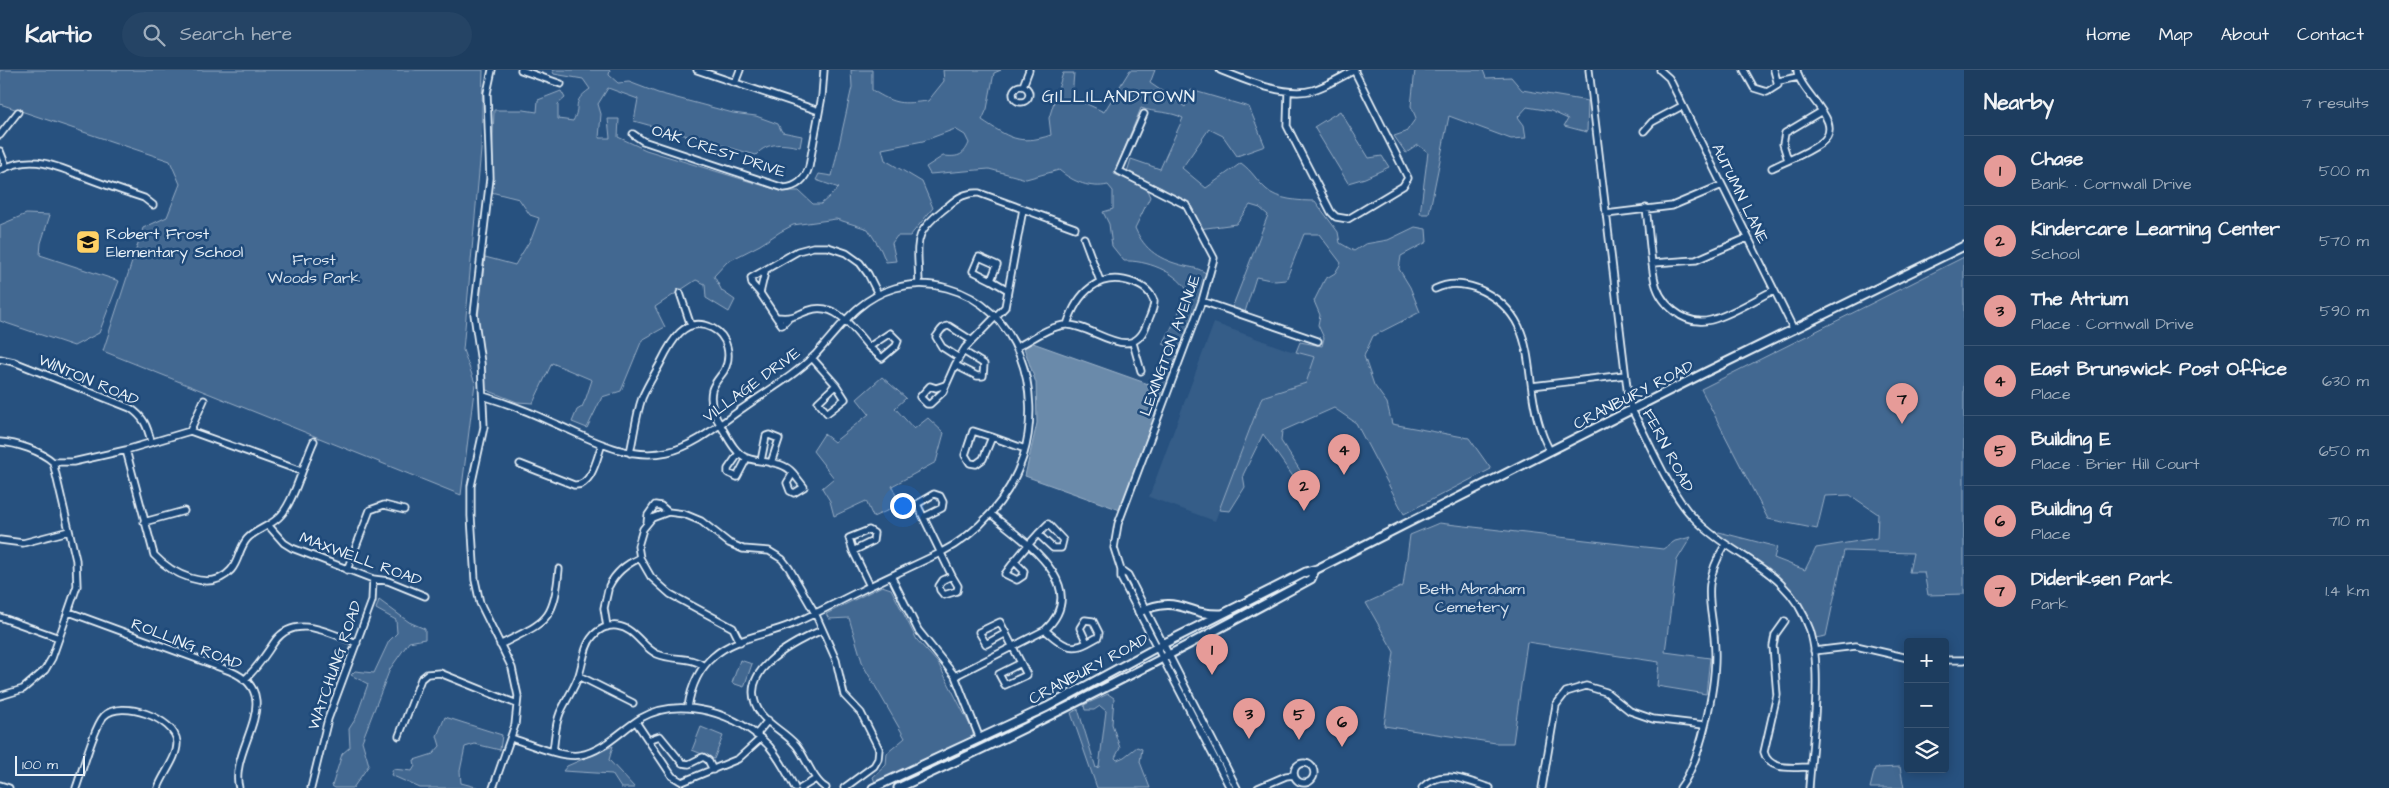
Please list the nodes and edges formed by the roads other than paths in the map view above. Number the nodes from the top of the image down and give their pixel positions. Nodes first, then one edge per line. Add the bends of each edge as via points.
1 (492, 70) edge
2 (521, 70) edge
3 (697, 70) edge
4 (740, 70) edge
5 (824, 70) edge
6 (1029, 70) edge
7 (1220, 70) edge
8 (1354, 70) edge
9 (1589, 70) edge
10 (1660, 70) edge
11 (1744, 70) edge
12 (1774, 70) edge
13 (1798, 73) edge
14 (1778, 82) junction
15 (735, 83) junction
16 (561, 84) dead end
17 (1023, 86) dead end
18 (1288, 92) junction
19 (1682, 106) junction
20 (819, 111) junction
21 (1822, 111) junction
22 (18, 112) dead end
23 (1144, 114) dead end
24 (1644, 131) dead end
25 (633, 134) dead end
26 (0, 135) edge
27 (0, 151) edge
28 (1788, 160) junction
29 (6, 166) junction
30 (1772, 168) dead end
31 (0, 170) edge
32 (1722, 185) junction
33 (153, 205) dead end
34 (1646, 208) junction
35 (1023, 209) junction
36 (1606, 214) junction
37 (1075, 228) dead end
38 (1084, 238) dead end
39 (1748, 238) junction
40 (1964, 246) edge
41 (1653, 263) junction
42 (765, 272) junction
43 (991, 280) junction
44 (1100, 281) junction
45 (919, 284) junction
46 (1436, 289) dead end
47 (1008, 290) junction
48 (1774, 290) junction
49 (680, 293) dead end
50 (760, 294) junction
51 (878, 294) junction
52 (1202, 301) junction
53 (996, 317) junction
54 (845, 320) junction
55 (1067, 325) junction
56 (691, 326) junction
57 (1794, 330) junction
58 (971, 340) junction
59 (1318, 341) dead end
60 (1133, 343) junction
61 (869, 347) junction
62 (1016, 347) junction
63 (963, 351) junction
64 (812, 358) junction
65 (959, 358) junction
66 (0, 359) edge
67 (955, 365) junction
68 (1141, 370) dead end
69 (1625, 375) junction
70 (836, 385) junction
71 (945, 385) dead end
72 (1532, 386) junction
73 (483, 396) junction
74 (204, 400) dead end
75 (1632, 409) junction
76 (720, 424) junction
77 (190, 431) junction
78 (992, 437) junction
79 (314, 441) dead end
80 (0, 442) edge
81 (151, 442) junction
82 (602, 444) junction
83 (1025, 448) junction
84 (126, 450) junction
85 (1550, 452) junction
86 (630, 453) junction
87 (739, 453) junction
88 (747, 458) junction
89 (762, 460) junction
90 (53, 462) junction
91 (770, 463) junction
92 (520, 464) dead end
93 (301, 471) junction
94 (793, 473) dead end
95 (404, 510) dead end
96 (184, 511) dead end
97 (668, 512) junction
98 (990, 514) junction
99 (924, 517) junction
100 (144, 522) junction
101 (647, 523) junction
102 (268, 525) junction
103 (69, 531) junction
104 (1038, 534) junction
105 (0, 540) edge
106 (1028, 545) junction
107 (1725, 545) junction
108 (853, 551) junction
109 (941, 552) junction
110 (640, 558) junction
111 (1014, 561) junction
112 (559, 568) dead end
113 (347, 570) junction
114 (1315, 570) junction
115 (891, 576) junction
116 (952, 576) dead end
117 (373, 579) junction
118 (870, 586) junction
119 (425, 596) dead end
120 (1142, 611) junction
121 (69, 612) junction
122 (815, 613) junction
123 (1225, 614) junction
124 (0, 616) edge
125 (1785, 621) dead end
126 (607, 627) junction
127 (822, 630) junction
128 (1045, 630) junction
129 (1006, 633) junction
130 (59, 638) junction
131 (740, 642) junction
132 (357, 643) junction
133 (1087, 643) dead end
134 (500, 645) junction
135 (1160, 646) junction
136 (1013, 647) junction
137 (1814, 651) junction
138 (1166, 657) junction
139 (1904, 657) edge
140 (1949, 660) edge
141 (1964, 660) edge
142 (1021, 663) junction
143 (704, 666) junction
144 (579, 676) junction
145 (955, 676) junction
146 (244, 680) junction
147 (0, 696) edge
148 (633, 703) dead end
149 (517, 704) junction
150 (688, 707) junction
151 (768, 720) junction
152 (636, 722) junction
153 (1704, 725) junction
154 (399, 736) dead end
155 (758, 737) junction
156 (511, 738) junction
157 (980, 739) junction
158 (648, 740) junction
159 (554, 751) junction
160 (1810, 768) junction
161 (714, 770) junction
162 (1294, 775) junction
163 (816, 779) junction
164 (1309, 781) junction
165 (0, 785) edge
166 (8, 788) edge
167 (76, 788) edge
168 (158, 788) edge
169 (239, 788) edge
170 (311, 788) edge
171 (493, 788) edge
172 (795, 788) edge
173 (801, 788) edge
174 (826, 788) edge
175 (844, 788) edge
176 (873, 788) edge
177 (898, 788) edge
178 (1230, 788) edge
179 (1237, 788) edge
180 (1258, 788) edge
181 (1312, 788) edge
182 (1422, 788) edge
183 (1490, 788) edge
184 (1542, 788) edge
185 (1680, 788) edge
186 (1809, 788) edge

1 - 73 street via 487,101 490,178 474,314
2 - 16 street
3 - 15 street
4 - 15 street
5 - 20 street, OAK CREST DRIVE
6 - 17 street
7 - 18 street
8 - 18 street via 1314,90
8 - 18 street via 1408,178 1403,186 1348,219 1336,217 1331,212 1291,134 1286,118
9 - 36 street, FERN ROAD
10 - 19 street, AUTUMN LANE via 1669,78
11 - 14 street via 1758,90 1772,90
12 - 14 street
13 - 14 street
13 - 21 street via 1804,89
15 - 20 street
19 - 24 street via 1652,122
19 - 32 street, AUTUMN LANE
20 - 25 street, OAK CREST DRIVE via 807,174 798,184 788,187 643,141
21 - 28 street via 1785,133 1783,144
21 - 28 street via 1829,122 1826,137 1821,143
22 - 26 street
23 - 52 street, LEXINGTON AVENUE via 1119,171 1186,205 1214,258
27 - 29 street
28 - 30 street
29 - 31 street
29 - 33 street via 31,162 59,166 144,198
32 - 34 street via 1672,206
32 - 39 street, AUTUMN LANE
34 - 36 street
34 - 41 street
35 - 37 street
35 - 45 street via 979,193 958,198 930,220 920,234
35 - 47 street
36 - 69 street, FERN ROAD
38 - 44 street
39 - 41 street via 1696,260
39 - 48 street, AUTUMN LANE
40 - 57 main road, CRANBURY ROAD
41 - 48 street via 1654,278 1665,301 1682,317 1694,321 1713,320
42 - 50 street
42 - 50 street via 751,278
42 - 51 street via 798,251 813,247 834,248 865,268
43 - 43 street via 973,271 979,257 997,265
43 - 47 street
44 - 55 street via 1077,302
44 - 60 street via 1132,282 1148,290 1152,296 1152,313 1142,335
45 - 51 street, VILLAGE DRIVE
45 - 53 street, VILLAGE DRIVE via 937,285 966,294
46 - 72 street via 1444,284 1464,284 1498,300 1523,332
47 - 53 street via 1004,307
48 - 57 street, AUTUMN LANE
49 - 56 street
50 - 54 street via 776,317 788,319 820,309 836,312
51 - 54 street, VILLAGE DRIVE via 860,304
52 - 59 street
52 - 120 street, LEXINGTON AVENUE via 1118,524 1114,548 1121,570 1128,575
53 - 58 street
53 - 62 street, VILLAGE DRIVE
54 - 61 street
54 - 64 street, VILLAGE DRIVE
55 - 60 street
55 - 62 street via 1055,327
56 - 76 street via 714,329 727,346 727,365 712,391 713,411
56 - 86 street via 675,336 647,388
57 - 75 main road, CRANBURY ROAD
58 - 63 street
58 - 65 street via 949,326 936,337 942,348
60 - 68 street
61 - 61 street via 882,358 898,341 890,334
62 - 83 street, VILLAGE DRIVE via 1029,390 1030,423
63 - 65 street
63 - 67 street via 984,364 985,372 977,376
64 - 70 street
64 - 76 street, VILLAGE DRIVE
65 - 67 street
66 - 81 street, WINTON ROAD via 130,408 145,422
67 - 71 street
69 - 72 street
69 - 75 street, FERN ROAD
70 - 70 street via 845,398 827,413 818,402
72 - 85 street via 1540,430
73 - 82 street, VILLAGE DRIVE via 535,414
73 - 134 street via 484,427 471,486 471,525 477,591 483,613
74 - 77 street
75 - 85 main road, CRANBURY ROAD
75 - 107 street, FERN ROAD via 1683,506
76 - 86 street, VILLAGE DRIVE via 675,450
76 - 87 street
77 - 81 street
77 - 93 street
78 - 78 street via 973,431 965,452 967,461 973,464 982,461
78 - 83 street
79 - 93 street
80 - 90 street via 21,446
81 - 84 street
82 - 86 street, VILLAGE DRIVE
82 - 92 street via 589,477 582,485 574,485
83 - 98 street, VILLAGE DRIVE via 1010,486
84 - 90 street via 73,462
84 - 100 street
85 - 114 main road, CRANBURY ROAD
87 - 88 street
87 - 88 street via 728,473 737,477
88 - 89 street
89 - 91 street
89 - 91 street via 766,436 769,435 779,439
90 - 103 street
91 - 94 street
93 - 102 street via 288,506
95 - 113 street via 384,505 370,510
96 - 100 street
97 - 101 street
97 - 101 street via 655,505
97 - 122 street via 702,521 723,540 736,546 762,550 782,560
98 - 106 street
98 - 109 street, VILLAGE DRIVE via 967,536
99 - 99 street via 917,504 934,494 940,496 942,508
99 - 109 street
100 - 102 street via 158,560 174,571 206,581 219,579 230,572 247,539
101 - 110 street via 638,543
102 - 113 street, MAXWELL ROAD via 292,548
103 - 105 street via 23,543
103 - 121 street via 78,577
104 - 104 street via 1053,548 1063,546 1062,538 1048,524
104 - 106 street
106 - 111 street
106 - 128 street via 1050,566 1060,588 1058,611
107 - 137 street, FERN ROAD via 1764,568 1784,585 1805,618
107 - 153 street via 1712,569 1709,584 1715,654
108 - 108 street via 848,540 851,536 866,530 874,533 873,541
108 - 118 street
109 - 115 street, VILLAGE DRIVE
109 - 116 street
110 - 126 street via 623,567 608,588 604,608
110 - 131 street via 658,585 712,618 728,624
111 - 111 street via 1023,568 1024,574 1014,580 1004,574
112 - 134 street via 557,594 548,616 542,623
113 - 117 street, MAXWELL ROAD
114 - 123 main road, CRANBURY ROAD
114 - 138 main road, CRANBURY ROAD via 1311,579
115 - 118 street, VILLAGE DRIVE
115 - 145 street via 915,626
117 - 119 street, MAXWELL ROAD via 388,581
117 - 132 street, WATCHUNG ROAD via 372,601
118 - 122 street, VILLAGE DRIVE
120 - 123 main road via 1162,603 1206,614
120 - 135 street
121 - 130 street
121 - 146 street, ROLLING ROAD via 233,672
122 - 127 street
122 - 131 street, VILLAGE DRIVE
123 - 135 main road, CRANBURY ROAD
124 - 130 street
125 - 160 street via 1775,635 1773,646 1777,695 1764,752 1767,760 1775,766
126 - 143 street via 628,630 658,655 694,660
126 - 144 street via 589,641
127 - 151 street via 786,648 760,672 755,683 755,695 758,707
127 - 175 street via 836,660 844,695 861,713 880,752 874,766
128 - 133 street via 1069,647
128 - 136 street
129 - 129 street via 1000,622 979,632 986,644
129 - 136 street
130 - 147 street via 52,658 40,676 24,689
131 - 143 street, VILLAGE DRIVE via 725,648
132 - 146 street via 313,627 294,628 278,637 259,666
132 - 170 street, WATCHUNG ROAD via 328,720
134 - 149 street via 515,677
135 - 138 street
135 - 157 main road, CRANBURY ROAD
136 - 142 street
136 - 145 street
137 - 139 street via 1856,646
137 - 160 street, FERN ROAD via 1816,683
138 - 177 main road, CRANBURY ROAD via 1015,735
138 - 178 street
138 - 179 street
140 - 141 street
142 - 142 street via 1027,675 1005,685 999,674
143 - 150 street, VILLAGE DRIVE via 694,682
144 - 148 street
144 - 159 street via 559,715
145 - 157 street
146 - 169 street, ROLLING ROAD via 253,693 256,710 237,769
149 - 154 street via 440,674 427,674 419,683
149 - 156 street
150 - 152 street via 656,711
150 - 155 street via 715,713
151 - 155 street
151 - 163 street via 796,746
152 - 158 street
152 - 159 street via 594,750 568,756
153 - 184 street via 1653,719 1630,711 1606,692 1586,686 1566,692 1556,705
153 - 185 street via 1699,747
155 - 161 street via 738,759
155 - 172 street via 781,761
156 - 159 street
156 - 171 street
157 - 176 main road, CRANBURY ROAD
158 - 161 street via 660,736 682,763 689,764 703,757
158 - 161 street via 677,781 689,781
160 - 186 street, FERN ROAD
162 - 164 street via 1300,782
162 - 164 street via 1297,766 1308,764 1314,773
162 - 180 street
163 - 173 street
163 - 174 street
164 - 181 street
165 - 166 street
167 - 168 street via 101,720 117,709 132,710 166,724 176,738 175,753
182 - 183 street via 1437,777 1449,776

